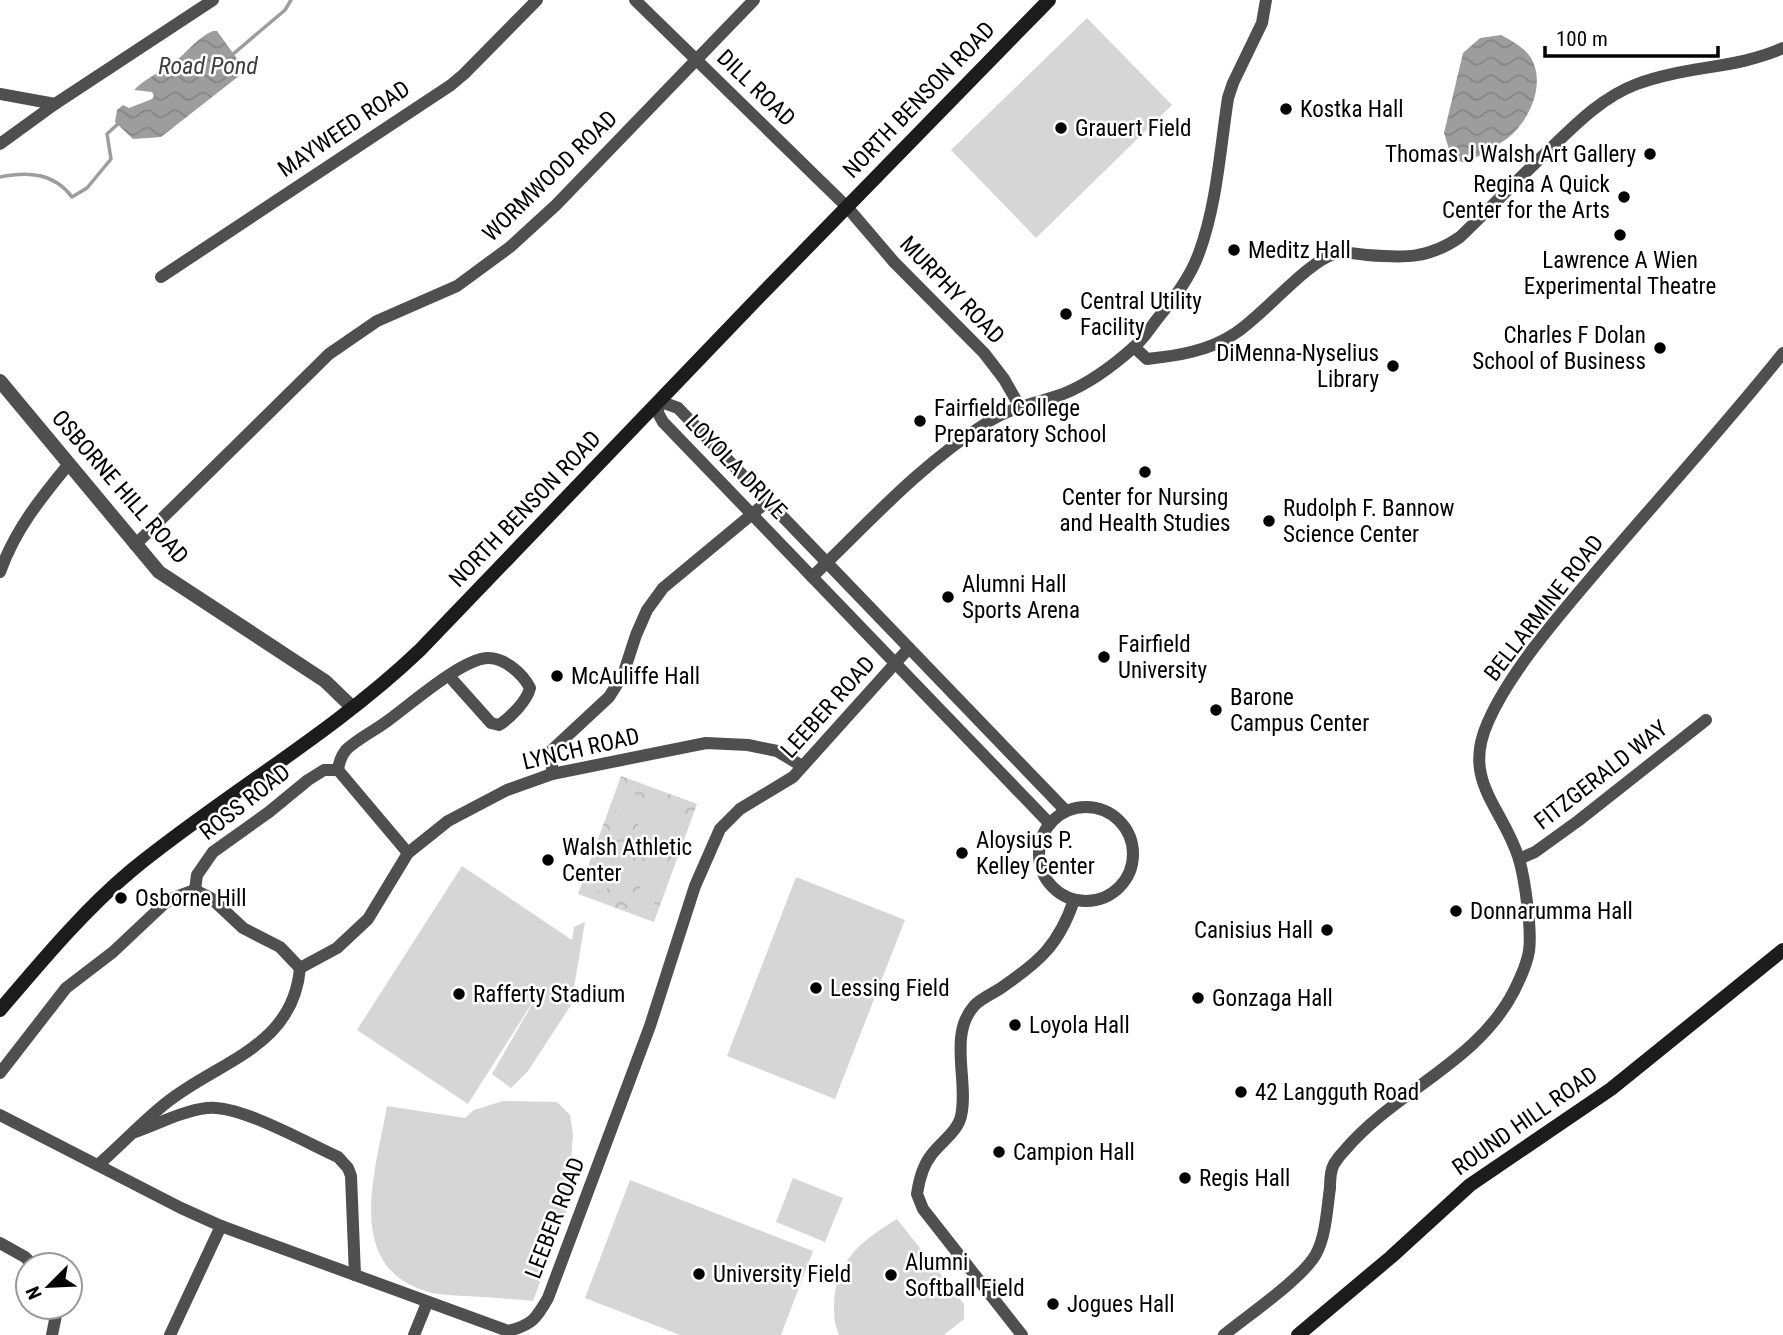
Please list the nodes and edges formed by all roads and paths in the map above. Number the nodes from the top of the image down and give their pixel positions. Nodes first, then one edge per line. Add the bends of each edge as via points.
1 (213, 0) edge
2 (537, 0) edge
3 (635, 0) edge
4 (754, 0) edge
5 (1049, 0) edge
6 (1266, 0) edge
7 (1783, 48) edge
8 (696, 58) junction
9 (0, 94) edge
10 (55, 104) junction
11 (0, 144) edge
12 (847, 207) junction
13 (161, 277) dead end
14 (1134, 347) junction
15 (1783, 353) edge
16 (0, 381) edge
17 (659, 401) junction
18 (1020, 407) junction
19 (68, 465) junction
20 (768, 501) junction
21 (752, 514) junction
22 (135, 545) junction
23 (827, 563) junction
24 (0, 572) edge
25 (812, 577) junction
26 (909, 648) junction
27 (895, 663) junction
28 (449, 676) junction
29 (352, 707) junction
30 (1706, 720) dead end
31 (802, 766) junction
32 (338, 770) junction
33 (552, 774) junction
34 (1066, 811) junction
35 (1050, 824) junction
36 (408, 853) junction
37 (1519, 859) junction
38 (195, 890) junction
39 (1074, 900) junction
40 (1783, 950) edge
41 (300, 968) junction
42 (0, 1010) edge
43 (0, 1073) edge
44 (0, 1115) edge
45 (135, 1132) junction
46 (98, 1166) junction
47 (221, 1226) junction
48 (0, 1242) edge
49 (16, 1251) edge
50 (355, 1275) junction
51 (427, 1303) junction
52 (170, 1335) edge
53 (414, 1335) edge
54 (1022, 1335) edge
55 (1224, 1335) edge
56 (1299, 1335) edge

1 - 10 street
2 - 13 street, MAYWEED ROAD via 451,85
3 - 8 street, DILL ROAD
4 - 8 street, WORMWOOD ROAD
5 - 12 main road, NORTH BENSON ROAD
6 - 14 street via 1262,23 1228,98 1211,208 1199,253 1173,300
7 - 14 street via 1749,60 1657,77 1616,94 1585,116 1444,249 1422,256 1336,253 1218,343 1147,359
8 - 12 street, DILL ROAD
8 - 22 street, WORMWOOD ROAD via 510,247 457,286 377,321 329,354
9 - 10 street
10 - 11 street
12 - 17 main road, NORTH BENSON ROAD
12 - 18 street, MURPHY ROAD via 984,353
14 - 18 street via 1080,385
15 - 37 street, BELLARMINE ROAD via 1571,602 1528,657 1487,722 1479,774
16 - 19 street, OSBORNE HILL ROAD
17 - 20 street, LOYOLA DRIVE via 678,408
17 - 21 street, LOYOLA DRIVE via 663,422
17 - 29 main road, NORTH BENSON ROAD via 420,650
18 - 23 street via 991,419 938,457
19 - 22 street, OSBORNE HILL ROAD
19 - 24 street via 29,513
20 - 21 street
20 - 23 street, LOYOLA DRIVE
21 - 25 street, LOYOLA DRIVE
21 - 33 street via 663,588 647,610 623,675 609,697 552,750
22 - 29 street, OSBORNE HILL ROAD via 170,581 316,674
23 - 25 street
23 - 26 street, LOYOLA DRIVE
25 - 27 street, LOYOLA DRIVE
26 - 27 street, LEEBER ROAD
26 - 34 street, LOYOLA DRIVE
27 - 31 street, LEEBER ROAD
27 - 35 street, LOYOLA DRIVE
28 - 28 street via 477,660 493,658 522,675 529,694 506,720 491,723
28 - 32 street via 348,748
29 - 42 main road, NORTH BENSON ROAD via 128,873
30 - 37 street, FITZGERALD WAY via 1578,821
31 - 33 street, LYNCH ROAD via 777,751 706,743
31 - 51 street, LEEBER ROAD via 793,777 729,817 710,846 650,1026 538,1317 508,1331
32 - 36 street
32 - 38 street, ROSS ROAD via 324,770 308,780 213,852 197,875
33 - 36 street, LYNCH ROAD via 507,790 447,821
34 - 35 street
34 - 39 street via 1100,808 1120,822 1132,843 1129,875 1119,888 1091,901
35 - 39 street via 1040,840 1041,870 1054,889
36 - 41 street, LYNCH ROAD via 368,919 337,948
37 - 55 street, BELLARMINE ROAD via 1529,951 1520,979 1493,1024 1347,1147 1332,1167 1316,1254 1298,1275
38 - 41 street via 211,898 243,928 280,947
38 - 43 street via 164,904 113,953 66,988
39 - 54 street via 1067,923 1049,951 975,1005 965,1020 961,1115 928,1160 916,1194
40 - 56 main road, ROUND HILL ROAD via 1611,1089 1488,1171
41 - 45 street via 295,998 266,1037 166,1103
44 - 46 street, LEEBER ROAD
45 - 46 street
45 - 50 street via 210,1107 248,1116 338,1157 351,1176
46 - 47 street, LEEBER ROAD
47 - 50 street, LEEBER ROAD
47 - 52 street
48 - 49 street
50 - 51 street, LEEBER ROAD
51 - 53 street

